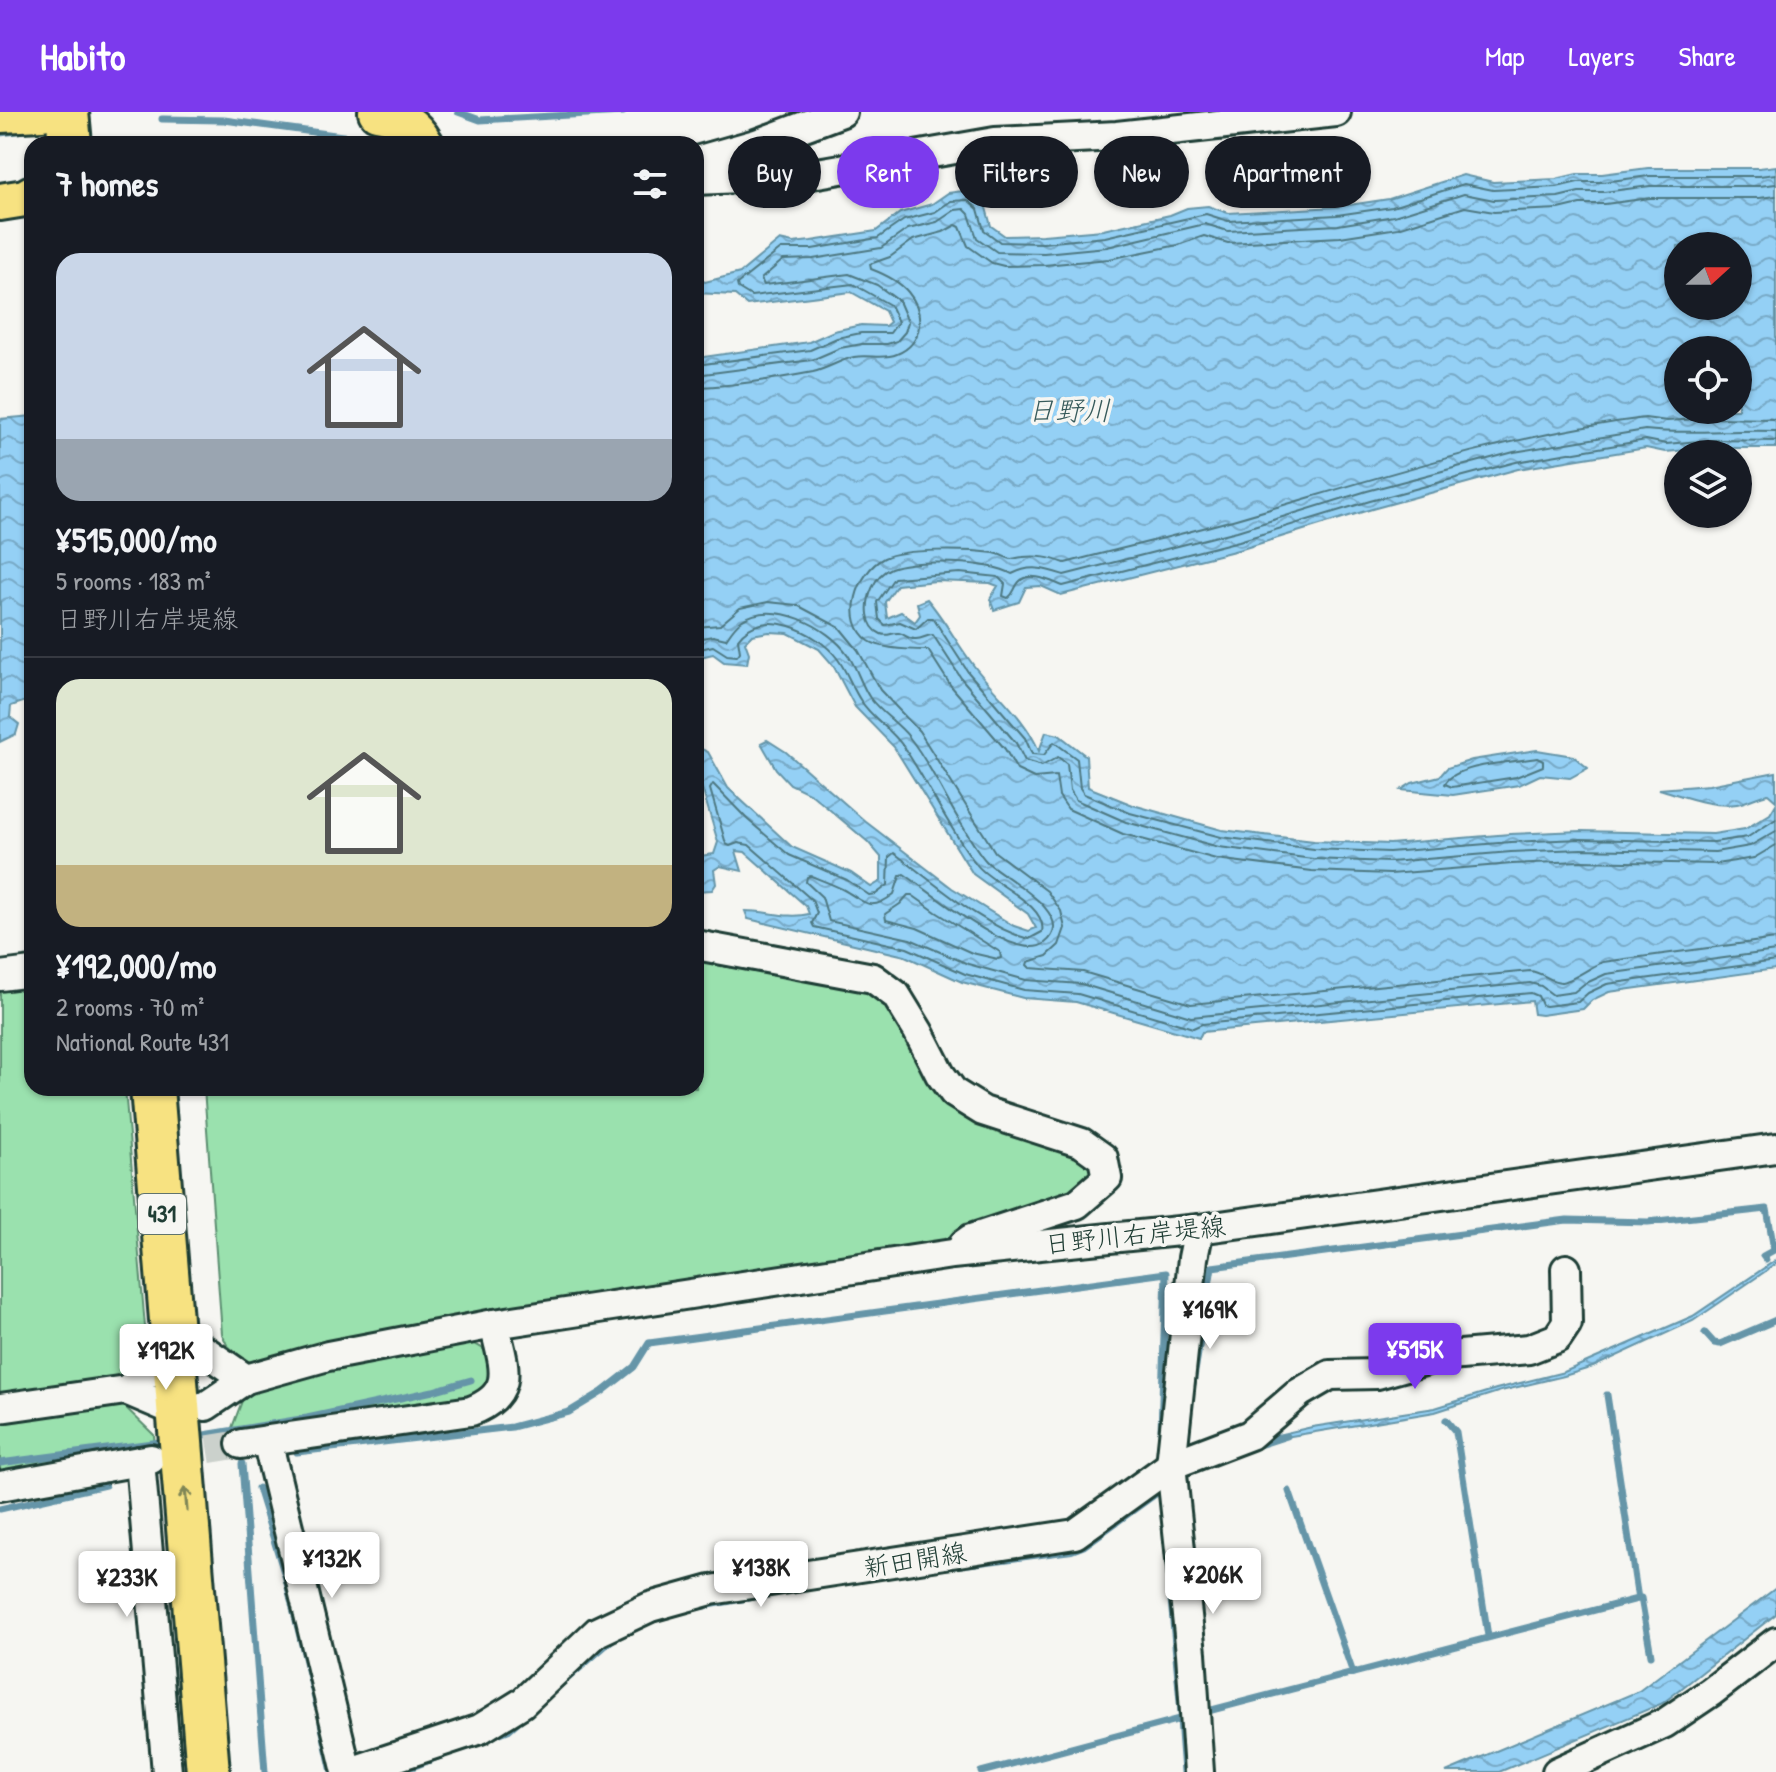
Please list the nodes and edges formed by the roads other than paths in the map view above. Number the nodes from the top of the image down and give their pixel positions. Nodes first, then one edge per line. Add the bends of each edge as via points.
1 (67, 112) edge
2 (96, 112) edge
3 (377, 112) edge
4 (842, 112) edge
5 (1336, 112) edge
6 (69, 136) edge
7 (98, 136) edge
8 (420, 136) edge
9 (704, 159) edge
10 (704, 180) edge
11 (704, 946) edge
12 (24, 973) edge
13 (0, 976) edge
14 (153, 1096) edge
15 (179, 1096) edge
16 (1776, 1148) edge
17 (1199, 1229) junction
18 (952, 1254) junction
19 (1566, 1269) dead end
20 (494, 1324) junction
21 (187, 1343) junction
22 (246, 1379) junction
23 (126, 1390) junction
24 (0, 1408) edge
25 (192, 1409) junction
26 (1171, 1465) junction
27 (0, 1486) edge
28 (1776, 1642) edge
29 (167, 1772) edge
30 (208, 1772) edge
31 (235, 1772) edge
32 (349, 1772) edge
33 (1199, 1772) edge
34 (1557, 1772) edge

1 - 6 highway
2 - 7 highway
3 - 8 main road via 413,126
4 - 9 street
5 - 10 street via 1117,136 995,142 806,175
11 - 18 street via 873,978 896,995 954,1093 983,1111 1082,1143 1103,1158 1107,1178 1077,1204 971,1239
12 - 13 street
14 - 21 highway, 431
15 - 21 highway, 431
16 - 17 street, 日野川右岸堤線
17 - 18 street, 日野川右岸堤線
17 - 26 street
18 - 20 street, 日野川右岸堤線
19 - 26 street, 新田開線 via 1567,1323 1557,1338 1529,1349 1438,1357 1377,1374 1330,1375 1299,1393 1250,1435
20 - 22 street, 日野川右岸堤線 via 328,1356
20 - 32 street via 505,1372 501,1392 488,1405 254,1442
21 - 22 street
21 - 23 street
21 - 25 highway, 431
22 - 25 street, 日野川右岸堤線
23 - 24 street
23 - 25 street
30 -> 25 highway, 431
25 - 31 highway, 431
26 - 32 street, 新田開線 via 1075,1534 711,1590 650,1607 597,1632 522,1703 480,1729
26 - 33 street
27 - 29 street via 146,1460
28 - 34 street via 1665,1723

